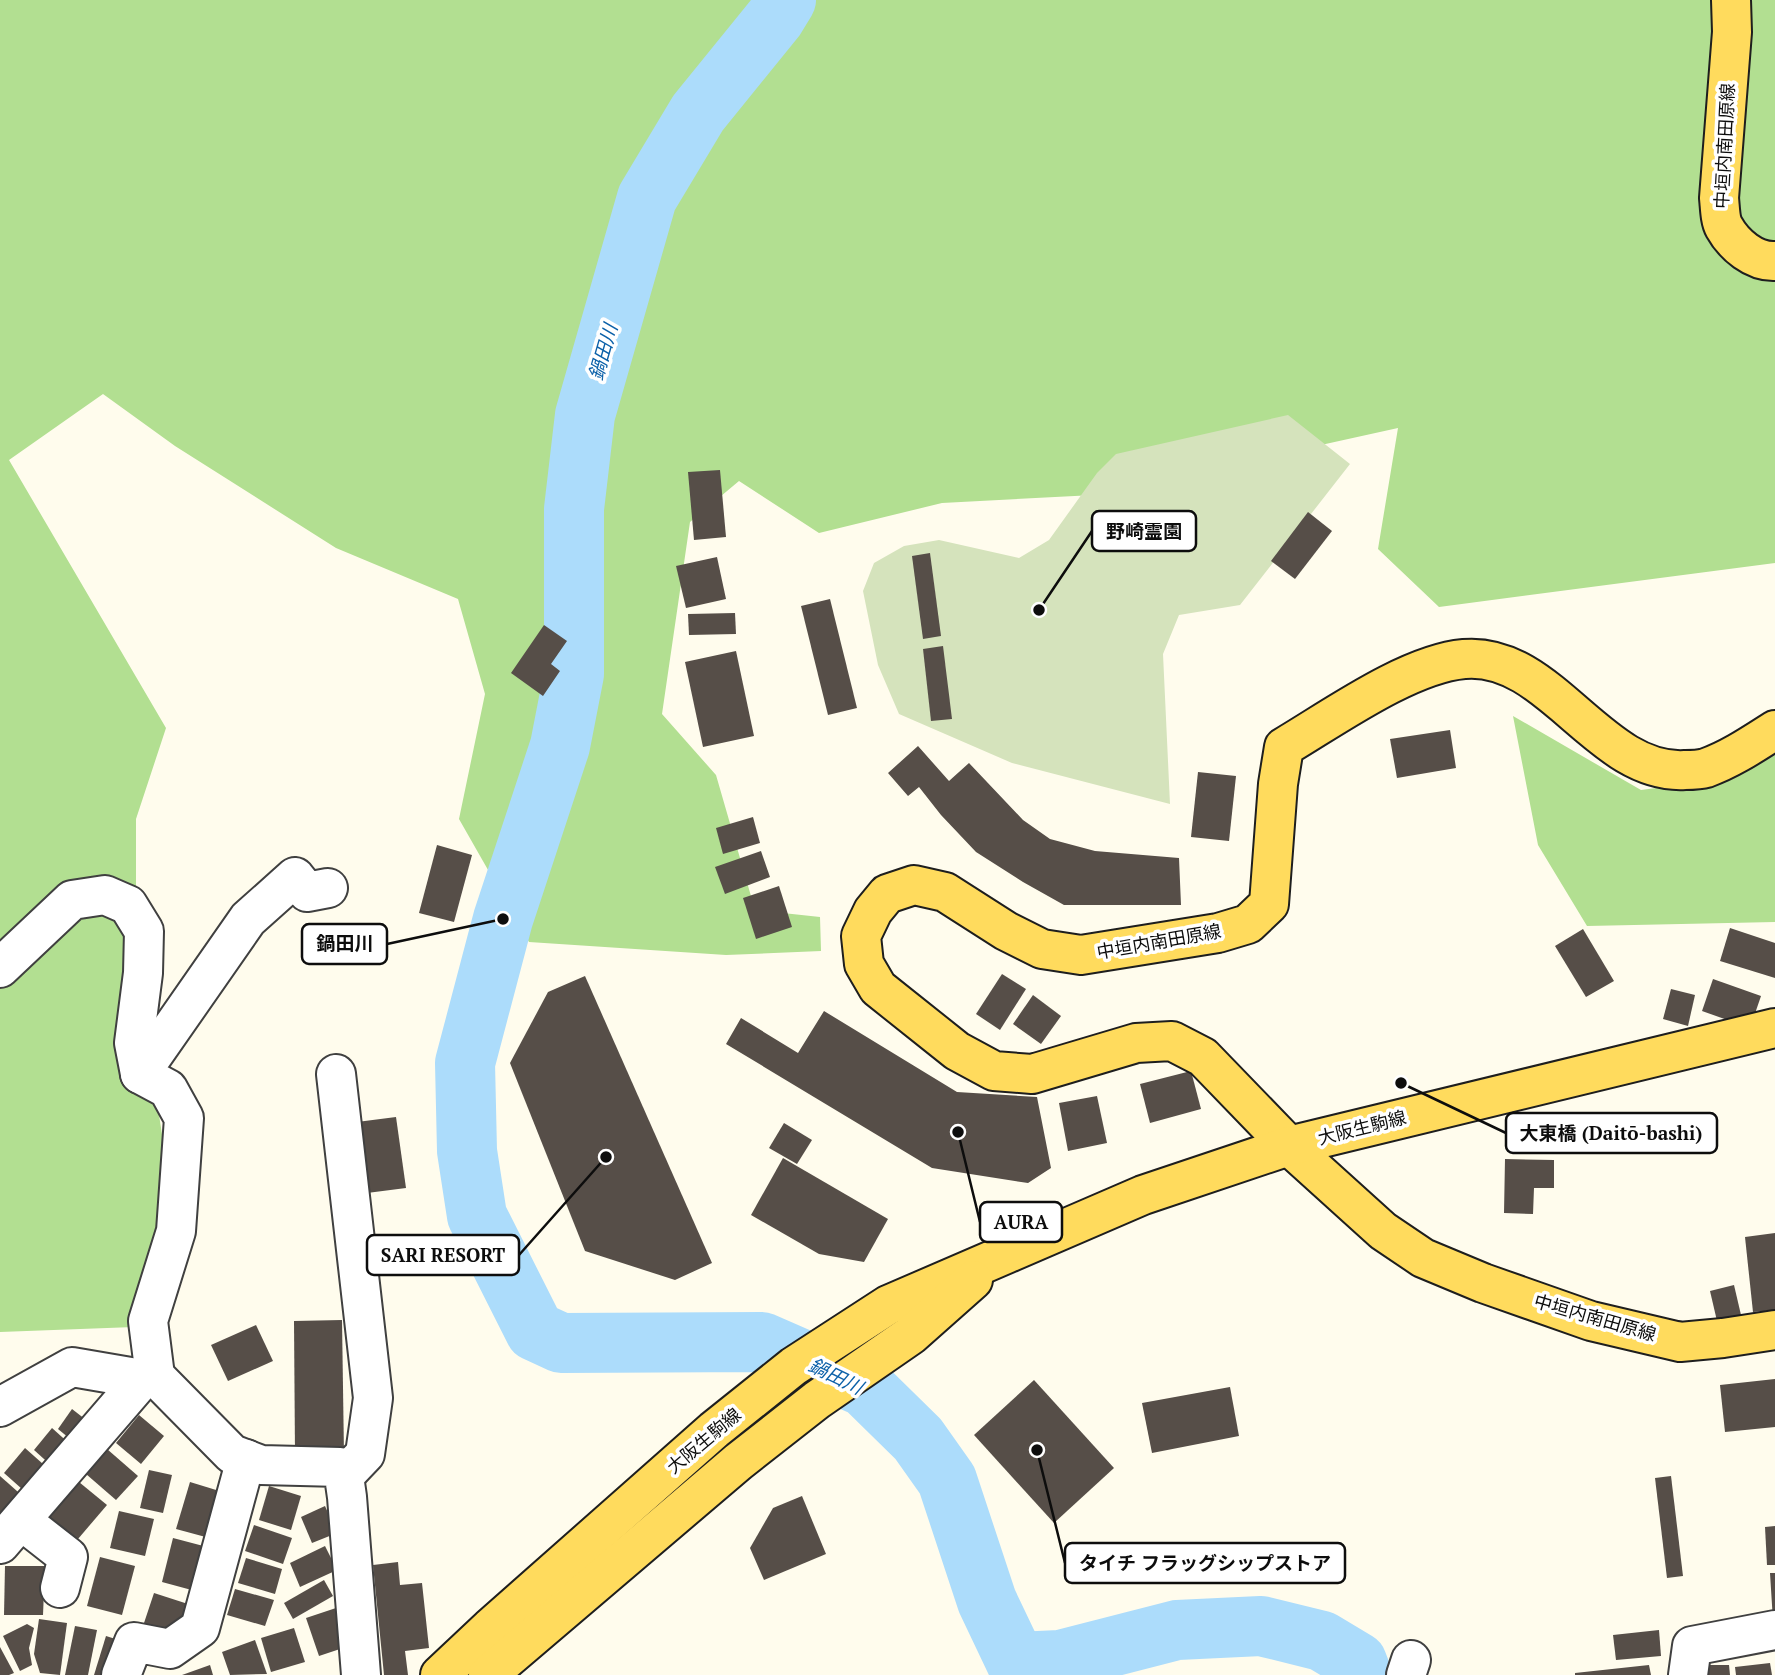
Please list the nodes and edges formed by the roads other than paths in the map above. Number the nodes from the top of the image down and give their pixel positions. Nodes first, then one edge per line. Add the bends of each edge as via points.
1 (1731, 0) edge
2 (1775, 261) edge
3 (1775, 730) edge
4 (328, 888) dead end
5 (0, 968) edge
6 (1775, 1028) edge
7 (140, 1074) junction
8 (336, 1074) dead end
9 (1289, 1146) junction
10 (1002, 1256) junction
11 (1775, 1330) edge
12 (149, 1377) junction
13 (0, 1407) edge
14 (246, 1459) junction
15 (344, 1476) junction
16 (11, 1533) edge
17 (60, 1588) dead end
18 (1775, 1630) edge
19 (121, 1675) edge
20 (361, 1675) edge
21 (440, 1675) edge
22 (488, 1675) edge
23 (1688, 1675) edge

1 - 2 main road, 中垣内南田原線 via 1719,198 1722,225 1752,257
3 - 9 main road, 中垣内南田原線 via 1703,769 1670,771 1629,757 1532,679 1503,664 1465,659 1404,677 1284,747 1269,904 1248,925 1081,955 1042,949 945,892 914,885 887,894 873,911 861,936 864,964 878,988 957,1051 994,1071 1032,1074 1136,1043 1172,1041 1203,1057
4 - 7 street via 307,892 295,877 248,919
5 - 7 street via 72,900 106,895 128,905 144,931 144,973 134,1043
6 - 9 main road, 大阪生駒線
7 - 12 street via 168,1089 184,1118 176,1231 148,1321
8 - 15 street via 373,1398 365,1454
9 - 10 main road, 大阪生駒線 via 1143,1195
9 - 11 main road, 中垣内南田原線 via 1383,1231 1423,1258 1483,1283 1591,1321 1680,1342
10 - 21 main road, 大阪生駒線 via 888,1305 794,1366 714,1430
10 - 22 main road, 大阪生駒線 via 911,1335 738,1462
12 - 13 street via 72,1367
12 - 14 street via 232,1454
12 - 16 street
14 - 15 street via 261,1465 340,1467
14 - 19 street via 200,1628 170,1649 134,1642
15 - 20 street
16 - 17 street via 68,1557
18 - 23 street via 1692,1646

